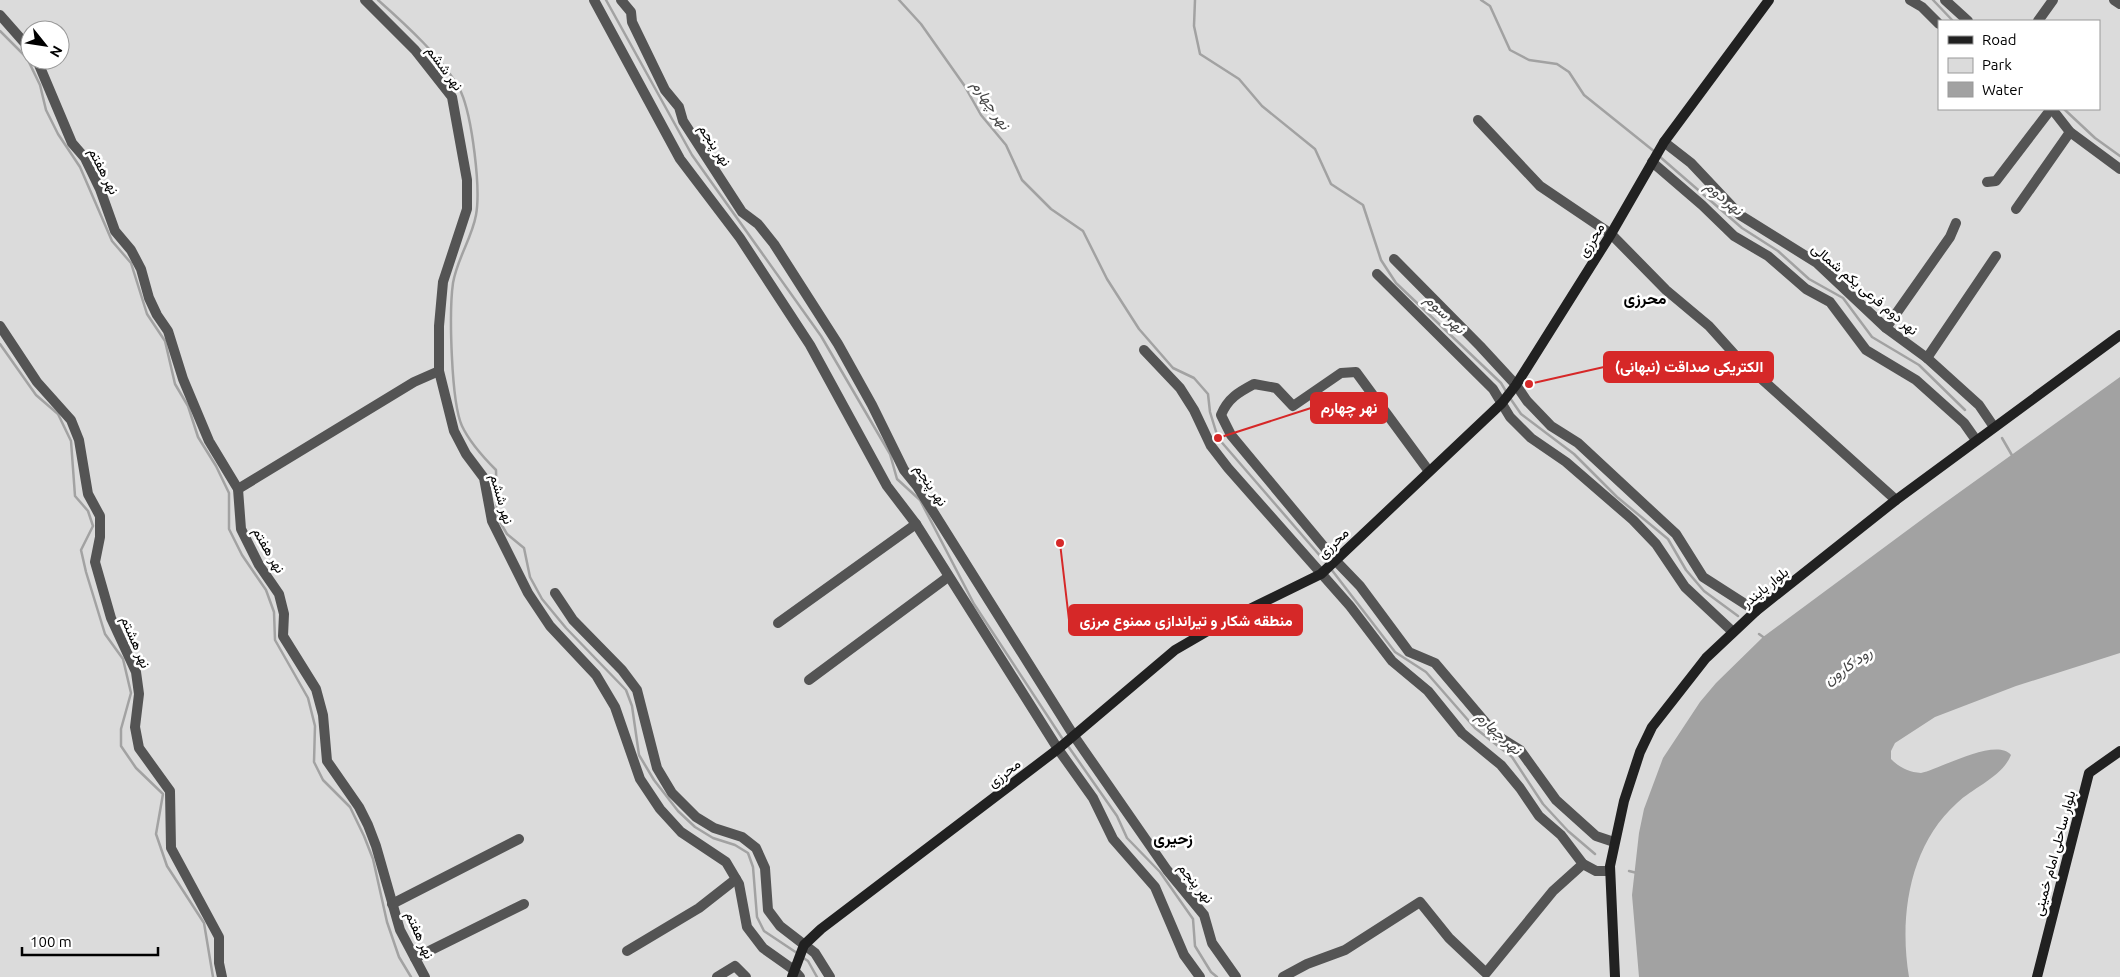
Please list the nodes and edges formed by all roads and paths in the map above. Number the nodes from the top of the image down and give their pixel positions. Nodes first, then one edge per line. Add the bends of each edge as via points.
1 (365, 0) edge
2 (594, 0) edge
3 (621, 0) edge
4 (1769, 0) edge
5 (1910, 0) edge
6 (2053, 0) edge
7 (2114, 0) edge
8 (1950, 2) edge
9 (2120, 4) edge
10 (0, 15) edge
11 (1967, 20) edge
12 (2039, 20) edge
13 (1938, 23) edge
14 (20, 38) edge
15 (41, 70) edge
16 (2051, 110) edge
17 (2053, 110) edge
18 (1478, 120) dead end
19 (2070, 132) junction
20 (1662, 145) junction
21 (1653, 160) junction
22 (2120, 169) edge
23 (1987, 182) dead end
24 (2016, 209) dead end
25 (1956, 223) dead end
26 (1611, 234) junction
27 (1996, 256) dead end
28 (1394, 259) dead end
29 (1377, 274) dead end
30 (0, 326) edge
31 (1886, 328) junction
32 (2120, 335) edge
33 (1144, 350) dead end
34 (1927, 358) junction
35 (439, 371) junction
36 (1509, 394) junction
37 (1994, 427) junction
38 (1976, 440) junction
39 (1428, 470) junction
40 (238, 489) junction
41 (1896, 500) junction
42 (916, 524) junction
43 (1328, 567) junction
44 (948, 578) junction
45 (555, 593) dead end
46 (1756, 611) junction
47 (778, 623) dead end
48 (1733, 632) junction
49 (809, 680) dead end
50 (1071, 738) junction
51 (1059, 748) junction
52 (2120, 751) edge
53 (519, 839) dead end
54 (1614, 842) junction
55 (1583, 864) junction
56 (1610, 871) junction
57 (736, 879) junction
58 (392, 904) junction
59 (524, 904) dead end
60 (803, 948) junction
61 (627, 952) dead end
62 (415, 958) junction
63 (796, 972) edge
64 (1484, 975) edge
65 (222, 977) edge
66 (424, 977) edge
67 (717, 977) edge
68 (746, 977) edge
69 (830, 977) edge
70 (1200, 977) edge
71 (1236, 977) edge
72 (1283, 977) edge
73 (1615, 977) edge
74 (2037, 977) edge

1 - 35 street, نهر ششم via 415,50 452,96 460,134 468,209 443,282
2 - 42 street via 680,159 740,238 810,345 887,486
3 - 50 street, نهر پنجم via 631,12 632,22 665,90 679,107 682,121 742,212 758,224 774,244 838,344 904,470 917,486
4 - 20 street, محرزی
5 - 13 street
6 - 12 street
7 - 9 street
8 - 11 street
10 - 14 street
15 - 40 street, نهر هفتم via 72,142 85,158 100,189 115,231 141,269 149,298 168,331 183,379 209,441
16 - 23 street via 1996,181
17 - 19 street
18 - 26 street via 1540,186
19 - 22 street
19 - 24 street
20 - 21 street, محرزی
20 - 31 street, نهر دوم فرعی یکم شمالی via 1691,163 1740,214 1817,263
21 - 26 street, محرزی
21 - 38 street via 1734,236 1768,256 1806,289 1830,302 1866,350 1916,380 1964,423
25 - 31 street via 1950,237
26 - 36 street, محرزی
26 - 41 street via 1666,290 1709,326 1736,356
27 - 34 street
28 - 36 street via 1480,346
29 - 36 street via 1486,382
30 - 65 street, نهر هشتم via 37,382 71,420 79,440 88,494 100,516 95,562 111,618 136,672 139,694 135,727 139,748 170,791 170,848 219,937
31 - 34 street, نهر دوم فرعی یکم شمالی
32 - 37 street, بلوار بایندر
33 - 43 street via 1180,388 1211,446 1228,468
34 - 37 street, نهر دوم فرعی یکم شمالی via 1979,405
35 - 40 street via 414,382
35 - 57 street, نهر ششم via 454,431 484,478 492,521 528,593 550,626 596,675 615,707 640,778 660,809 681,832 726,862
36 - 39 street, محرزی
36 - 46 street via 1527,402 1551,426 1578,443 1676,534 1703,577
36 - 48 street via 1510,417 1531,438 1566,462 1633,520 1656,544 1685,587
37 - 38 street, بلوار بایندر
38 - 41 street, بلوار بایندر
39 - 43 street, محرزی
39 - 43 street via 1356,372 1341,373 1293,406 1276,388 1254,384 1233,396 1221,414 1230,435
40 - 58 street, نهر هفتم via 241,529 279,594 284,614 284,636 316,689 323,715 327,761 362,813 376,846
41 - 46 street, بلوار بایندر
42 - 44 street
42 - 47 street
43 - 50 street, محرزی via 1175,650
43 - 54 street via 1360,586 1409,652 1436,663 1496,735 1520,750 1556,800 1596,836
43 - 55 street via 1350,606 1392,662 1428,691 1462,733 1500,766 1539,816 1561,835
44 - 49 street
44 - 51 street
45 - 60 street via 573,620 637,690 657,768 672,793 696,818 742,837 756,848 765,868 768,910
46 - 48 street, بلوار بایندر
48 - 54 street, بلوار بایندر via 1706,658 1652,727 1640,752
50 - 51 street, محرزی
50 - 71 street, نهر پنجم via 1167,870 1204,915 1212,943
51 - 60 street, محرزی via 821,929
51 - 70 street via 1094,798 1113,839 1155,887 1184,955
52 - 74 street, بلوار ساحلی امام خمینی via 2089,773
53 - 58 street
54 - 56 street, بلوار بایندر
55 - 56 street via 1596,871
55 - 64 street via 1553,890
56 - 73 street, بلوار بایندر
57 - 61 street via 698,908
57 - 63 street, نهر ششم via 747,928 763,948
58 - 62 street, نهر هفتم via 400,930
59 - 62 street
60 - 63 street, محرزی
60 - 69 street via 814,952
62 - 66 street, نهر هفتم
64 - 72 street via 1420,902 1345,950
67 - 68 street via 735,966

